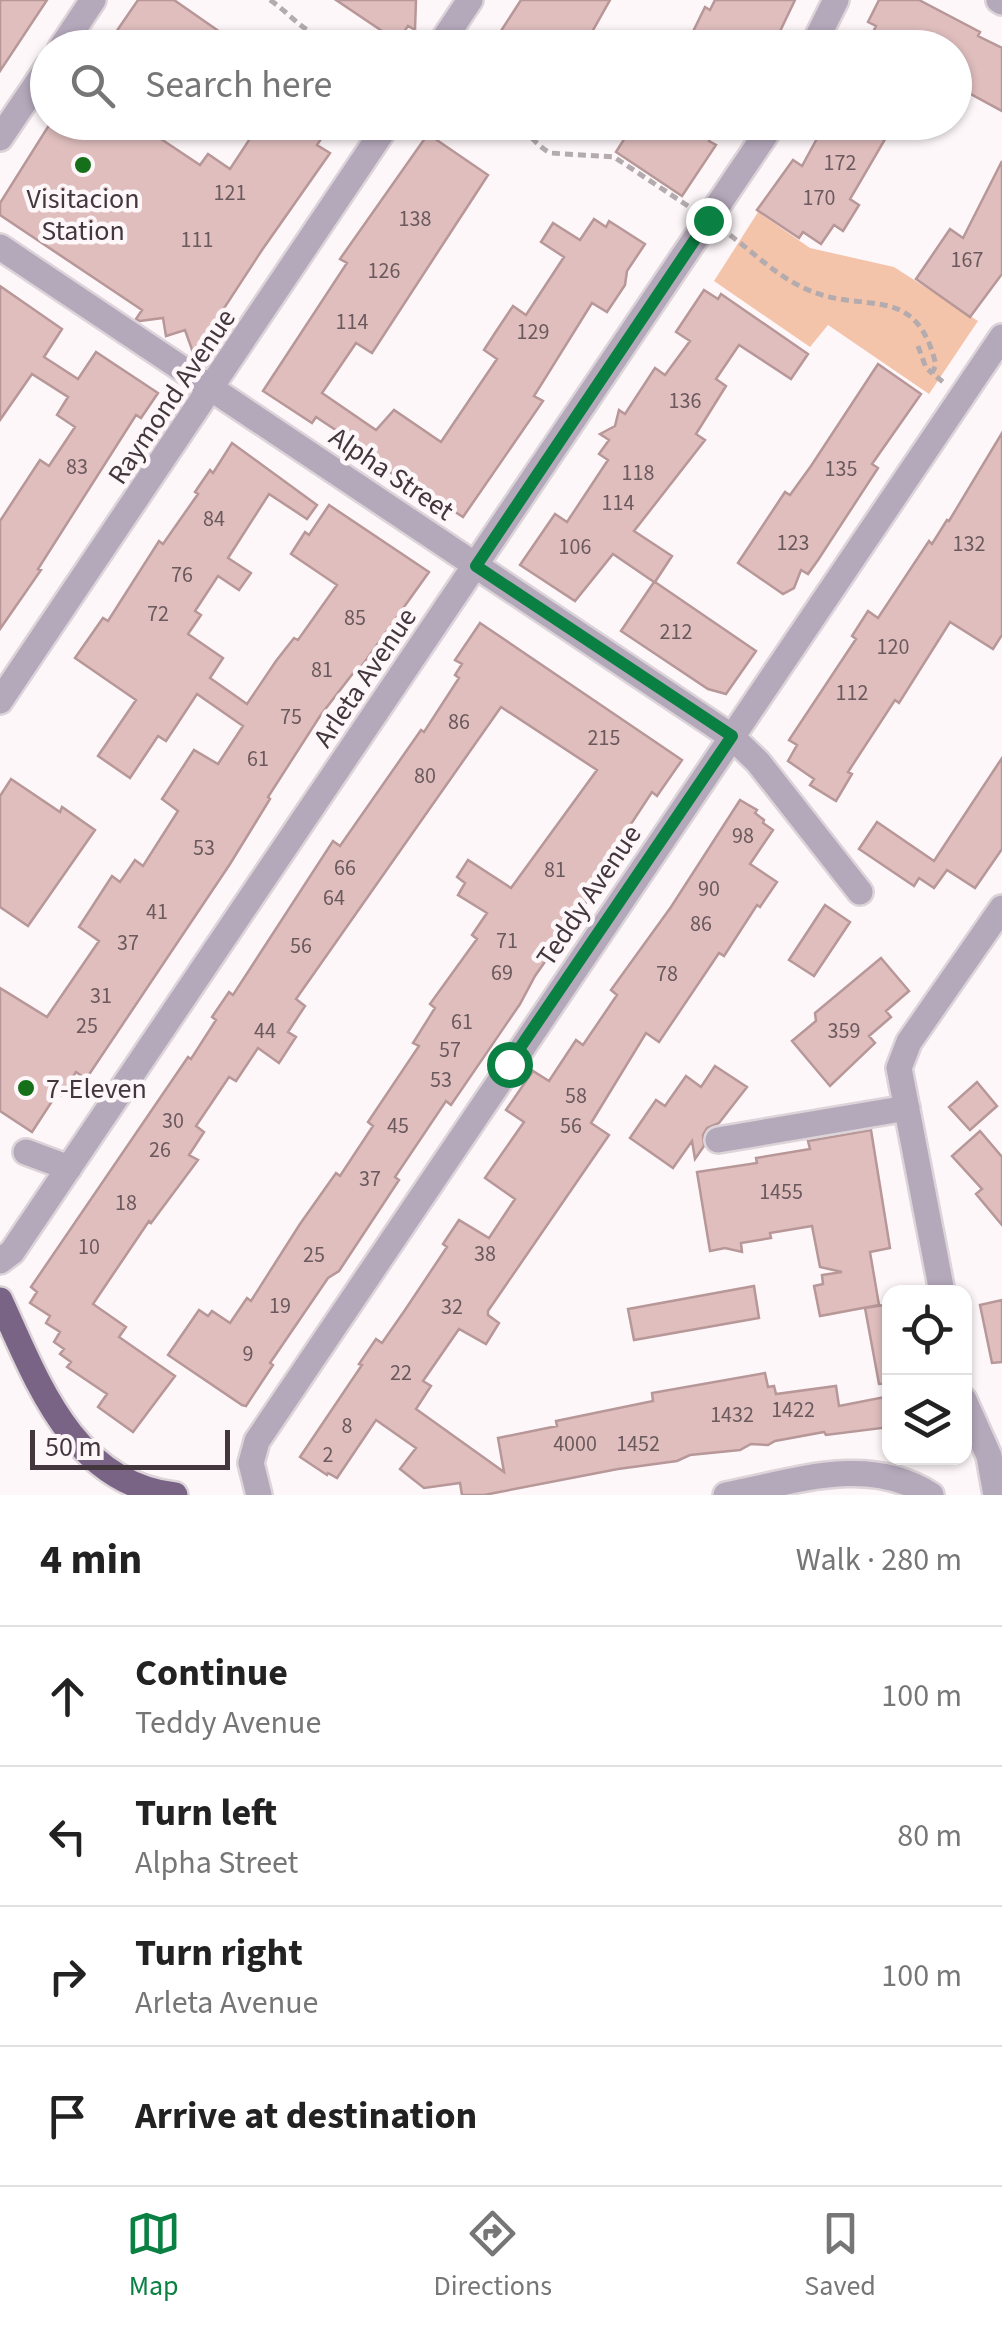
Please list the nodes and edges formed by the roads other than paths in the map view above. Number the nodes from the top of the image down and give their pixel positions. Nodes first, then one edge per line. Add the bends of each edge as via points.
1 (93, 0) edge
2 (470, 0) edge
3 (836, 0) edge
4 (73, 30) edge
5 (450, 30) edge
6 (821, 30) edge
7 (30, 94) edge
8 (0, 138) edge
9 (376, 140) edge
10 (762, 140) edge
11 (0, 247) edge
12 (1002, 336) edge
13 (213, 387) junction
14 (476, 566) junction
15 (0, 701) edge
16 (732, 736) junction
17 (860, 892) dead end
18 (1002, 908) edge
19 (907, 1108) junction
20 (718, 1140) dead end
21 (26, 1152) dead end
22 (68, 1168) junction
23 (0, 1262) edge
24 (941, 1285) edge
25 (0, 1300) edge
26 (972, 1414) edge
27 (996, 1454) edge
28 (131, 1490) edge
29 (175, 1495) edge
30 (260, 1495) edge
31 (726, 1495) edge
32 (931, 1495) edge
33 (996, 1495) edge

1 - 4 street
2 - 5 street
3 - 6 street
7 - 8 street
9 - 13 street, Raymond Avenue
10 - 14 street, Arleta Avenue
11 - 13 street, Alpha Street
12 - 16 street, Teddy Avenue
13 - 14 street, Alpha Street
13 - 15 street, Raymond Avenue
14 - 16 street, Alpha Street
14 - 22 street, Arleta Avenue
16 - 17 street, Alpha Street
16 - 30 street, Teddy Avenue via 257,1441 250,1463
18 - 19 street via 909,1042 899,1068
19 - 20 street
19 - 24 street
21 - 22 street
22 - 23 street, Arleta Avenue
25 - 28 main road via 54,1410 98,1466
26 - 27 street
27 - 33 street
28 - 29 main road
31 - 32 street via 846,1472 898,1478

